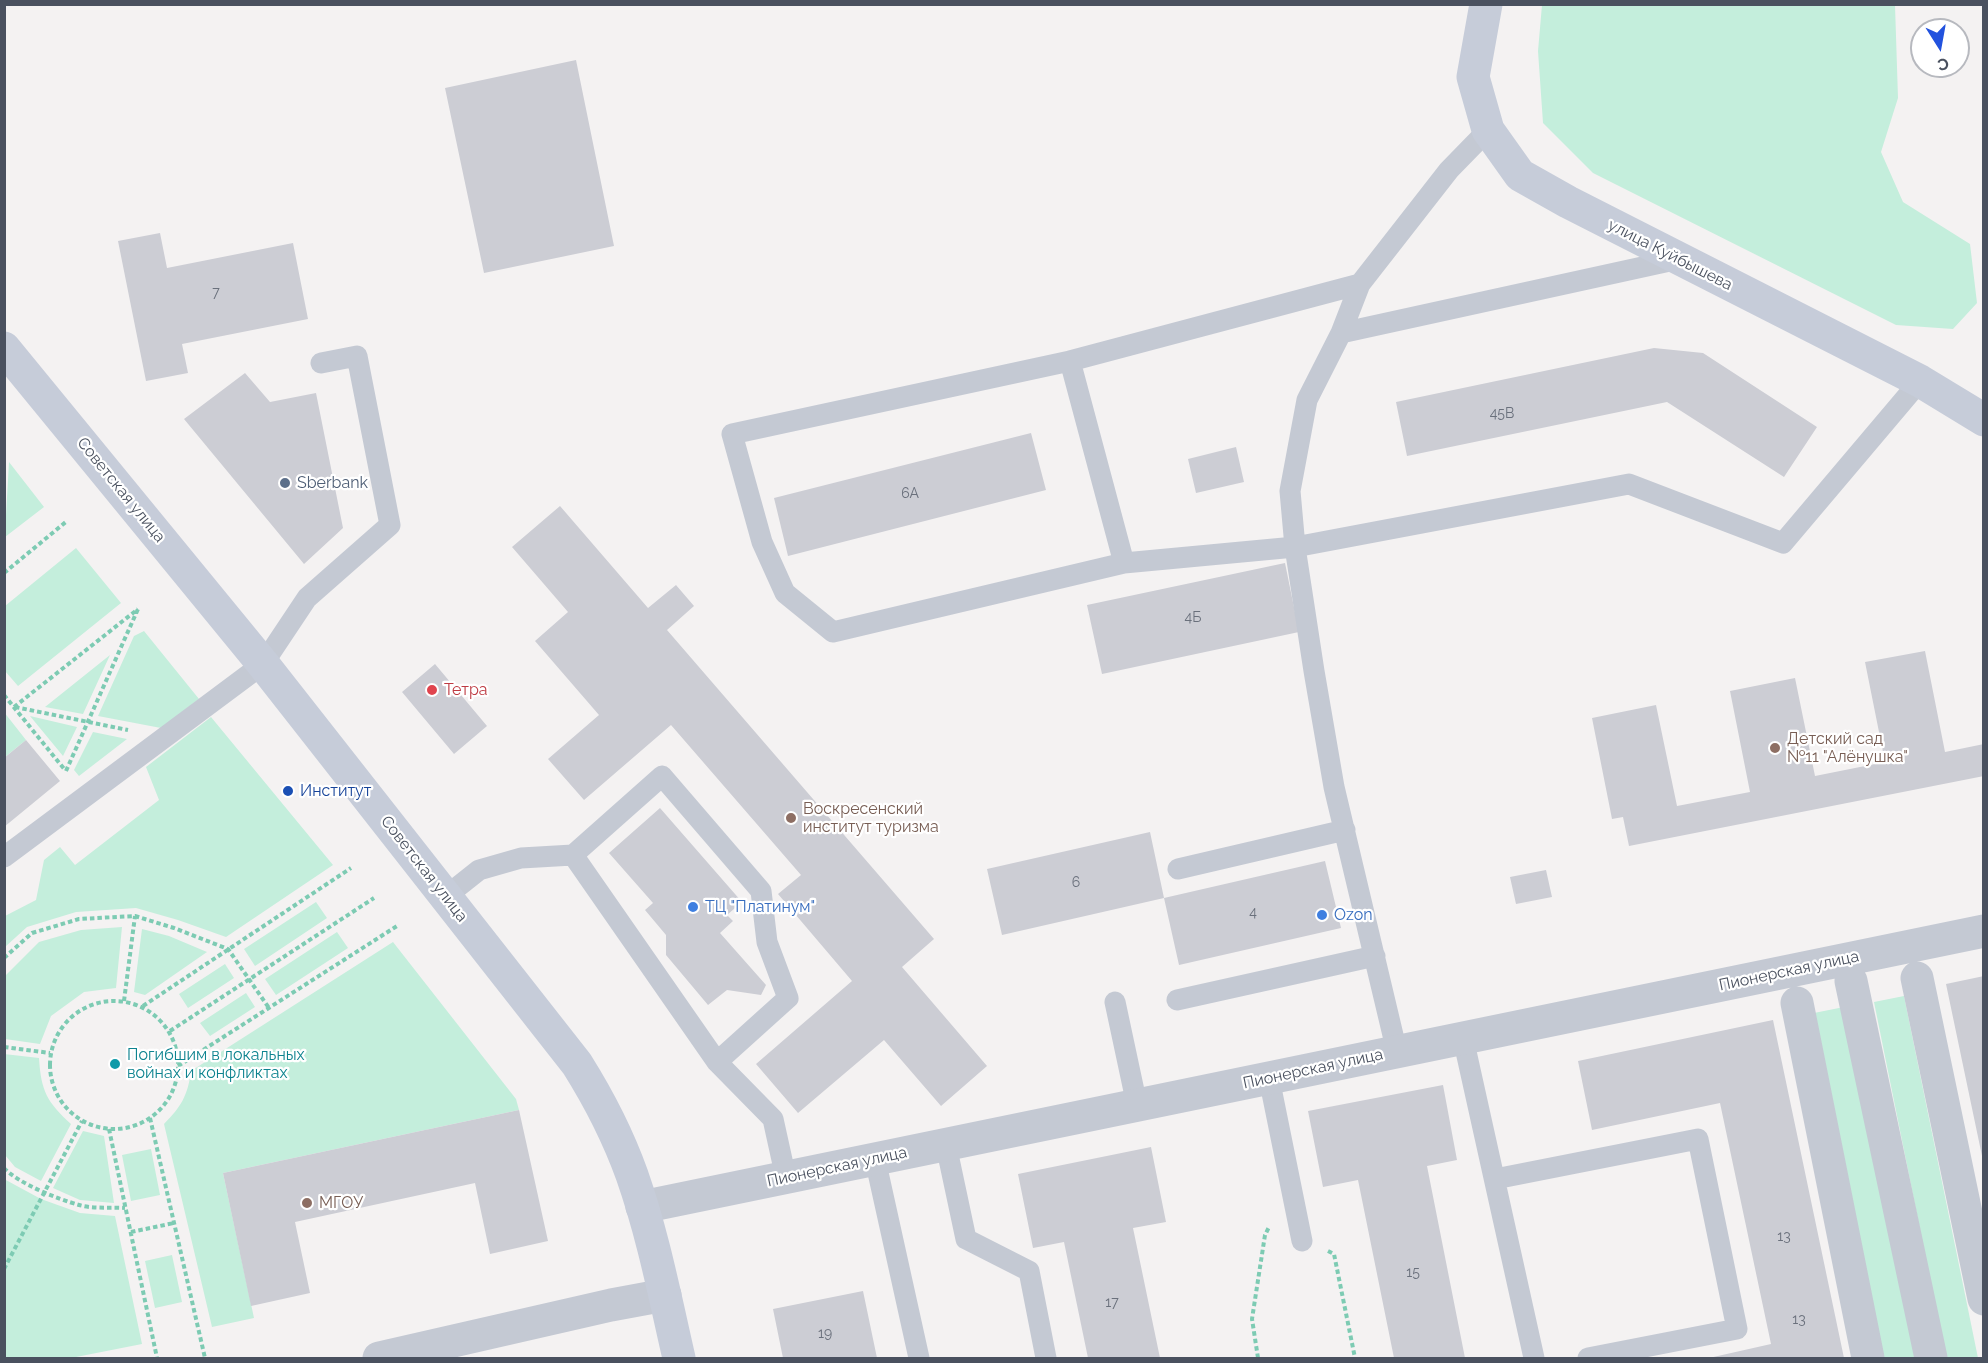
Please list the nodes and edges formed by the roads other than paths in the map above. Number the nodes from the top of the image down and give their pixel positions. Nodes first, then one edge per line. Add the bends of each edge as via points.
1 (1486, 4) edge
2 (1488, 130) junction
3 (1679, 259) junction
4 (1360, 284) junction
5 (1341, 333) junction
6 (4, 348) edge
7 (1070, 361) junction
8 (321, 363) dead end
9 (1920, 381) junction
10 (1983, 420) edge
11 (1295, 547) junction
12 (1124, 563) junction
13 (263, 664) junction
14 (1345, 830) junction
15 (573, 855) junction
16 (4, 857) edge
17 (1178, 868) dead end
18 (445, 897) junction
19 (1983, 931) edge
20 (1375, 956) junction
21 (1917, 978) dead end
22 (1851, 981) dead end
23 (1177, 1000) dead end
24 (1115, 1002) dead end
25 (1797, 1003) dead end
26 (1463, 1038) junction
27 (1397, 1052) junction
28 (717, 1062) junction
29 (1269, 1078) junction
30 (1137, 1106) junction
31 (946, 1145) junction
32 (875, 1159) junction
33 (786, 1178) junction
34 (1495, 1179) junction
35 (642, 1207) junction
36 (1302, 1241) road end
37 (665, 1295) junction
38 (1983, 1299) edge
39 (379, 1359) edge
40 (679, 1359) edge
41 (919, 1359) edge
42 (1046, 1359) edge
43 (1534, 1359) edge
44 (1588, 1359) edge
45 (1868, 1359) edge
46 (1931, 1359) edge

1 - 2 street, улица Куйбышева via 1473,78
2 - 3 street, улица Куйбышева via 1520,175
2 - 4 lane via 1449,170
3 - 5 lane
3 - 9 street, улица Куйбышева
4 - 5 lane
4 - 7 lane
5 - 11 lane via 1307,400 1290,491
6 - 13 street, Советская улица
7 - 12 lane
7 - 12 lane via 732,434 762,542 785,593 833,632
8 - 13 lane via 357,356 390,525 307,598
9 - 10 street, улица Куйбышева
9 - 11 lane via 1783,543 1629,484
11 - 12 lane
11 - 14 lane via 1334,788
13 - 16 lane
13 - 18 street, Советская улица
14 - 17 lane
14 - 20 lane
15 - 18 lane via 521,858 479,870
15 - 28 lane
15 - 28 lane via 662,776 761,891 767,942 788,998
18 - 35 street, Советская улица via 577,1064 619,1143
19 - 26 street, Пионерская улица
20 - 23 lane
20 - 27 lane
21 - 38 street
22 - 46 street
24 - 30 lane
25 - 45 street
26 - 27 street, Пионерская улица
26 - 34 lane
27 - 29 street, Пионерская улица
28 - 33 lane via 773,1119
29 - 30 street, Пионерская улица
29 - 36 lane
30 - 31 street, Пионерская улица
31 - 32 street, Пионерская улица
31 - 42 lane via 966,1239 1029,1271
32 - 33 street, Пионерская улица
32 - 41 lane
33 - 35 street, Пионерская улица
34 - 43 lane
34 - 44 lane via 1698,1139 1737,1329
35 - 37 street, Советская улица
37 - 39 street
37 - 40 street, Советская улица

